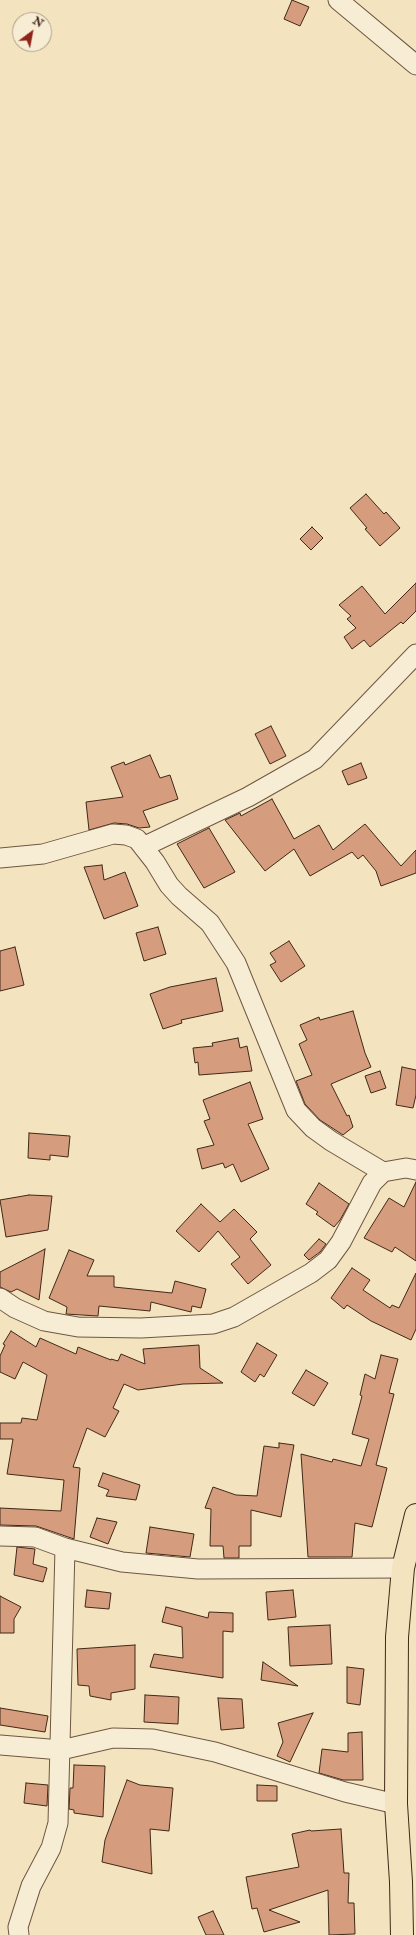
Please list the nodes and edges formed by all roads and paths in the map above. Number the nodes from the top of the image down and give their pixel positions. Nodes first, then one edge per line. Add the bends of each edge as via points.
1 (338, 0) edge
2 (416, 65) edge
3 (416, 654) edge
4 (143, 847) junction
5 (0, 858) edge
6 (416, 1170) edge
7 (383, 1172) junction
8 (0, 1298) edge
9 (416, 1515) edge
10 (0, 1536) edge
11 (65, 1548) junction
12 (404, 1568) junction
13 (0, 1745) edge
14 (61, 1750) junction
15 (396, 1804) junction
16 (19, 1935) edge
17 (402, 1935) edge

1 - 2 street
3 - 4 street via 315,759 248,797
4 - 5 street via 137,839 113,834 43,854
4 - 7 street via 156,862 169,886 210,923 236,963 296,1110 313,1128 331,1141
6 - 7 street via 406,1168
7 - 8 street via 372,1183 341,1242 328,1260 311,1273 227,1320 213,1324 149,1328 78,1327 44,1321
9 - 12 highway
10 - 11 street via 35,1537
11 - 12 street via 122,1562 198,1569
11 - 14 street
12 - 15 highway via 397,1637
13 - 14 street
14 - 15 street via 113,1738 153,1740 215,1752 345,1792
14 - 16 street via 58,1823 51,1848 31,1886 18,1927
15 - 17 highway

